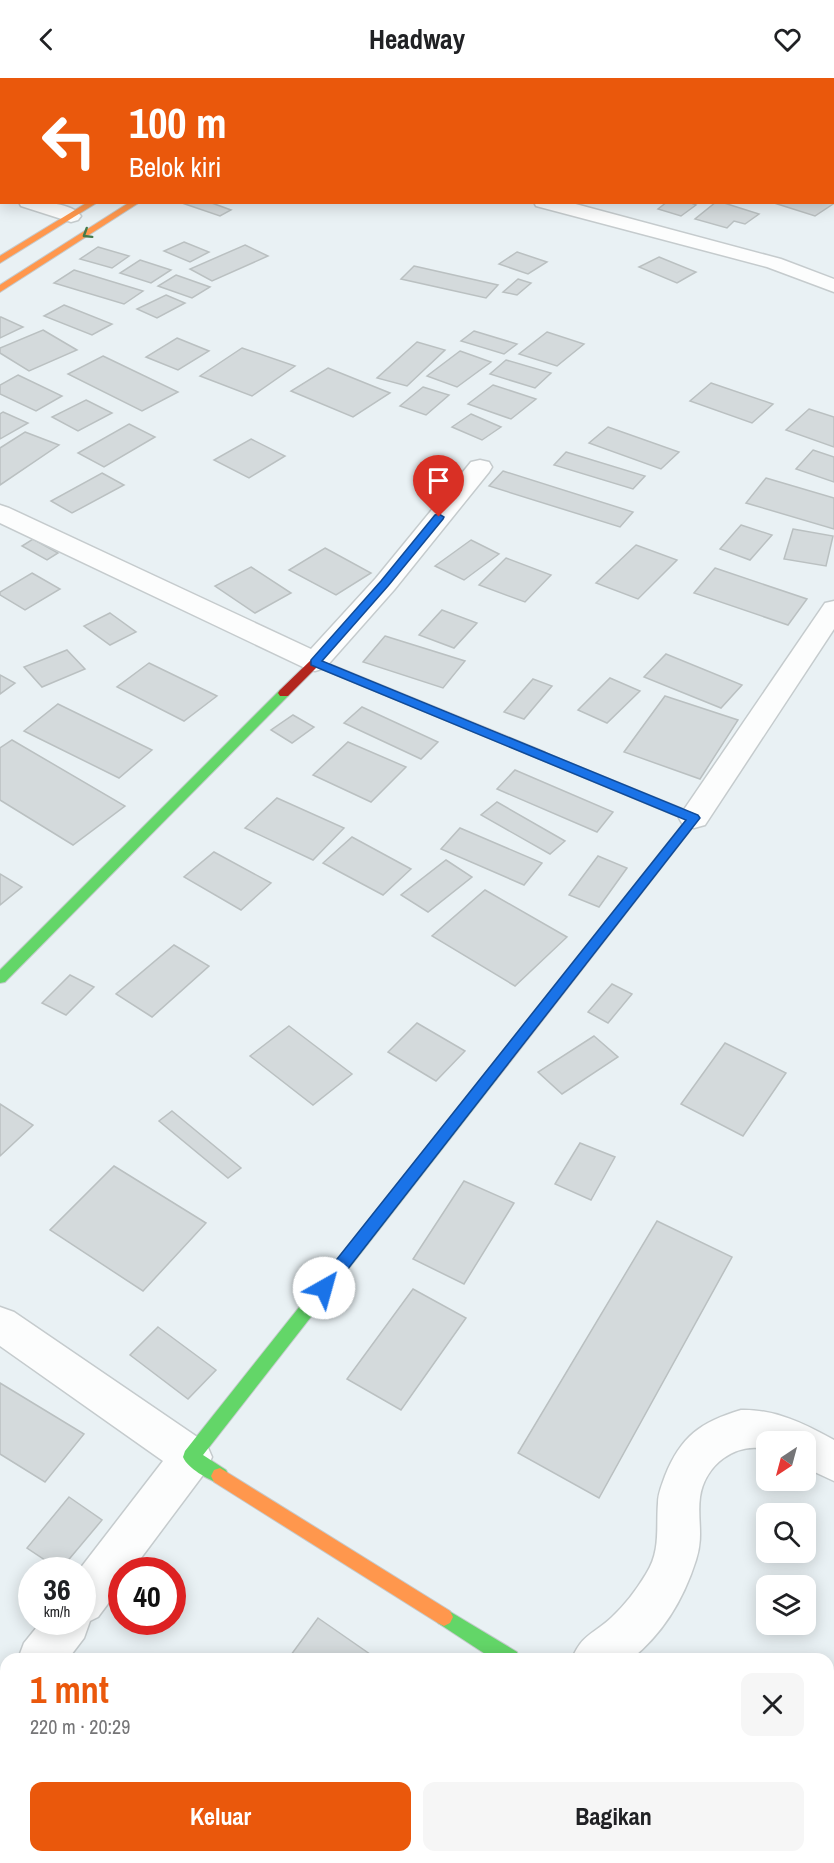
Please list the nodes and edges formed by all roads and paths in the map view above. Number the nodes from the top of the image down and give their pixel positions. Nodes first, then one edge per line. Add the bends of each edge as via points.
1 (34, 204) edge
2 (91, 204) edge
3 (133, 204) edge
4 (551, 204) edge
5 (71, 216) junction
6 (0, 260) edge
7 (834, 286) edge
8 (0, 289) edge
9 (480, 467) dead end
10 (0, 513) edge
11 (834, 609) edge
12 (315, 662) junction
13 (694, 818) junction
14 (0, 978) edge
15 (0, 1324) edge
16 (765, 1431) edge
17 (816, 1452) edge
18 (191, 1457) junction
19 (834, 1462) edge
20 (96, 1583) edge
21 (58, 1635) edge
22 (45, 1653) edge
23 (501, 1653) edge
24 (602, 1653) edge

1 - 5 street
2 - 5 street
3 -> 8 street
4 - 7 street via 774,263
5 - 6 street
9 - 12 street via 385,584
10 - 12 street
11 - 13 street
12 - 13 street
12 - 14 street
13 - 18 street
15 - 18 street
16 - 24 street via 733,1429 709,1442 690,1467 679,1494 680,1531 667,1581 631,1630
17 - 19 street
18 - 20 street
18 - 23 street
21 - 22 street

